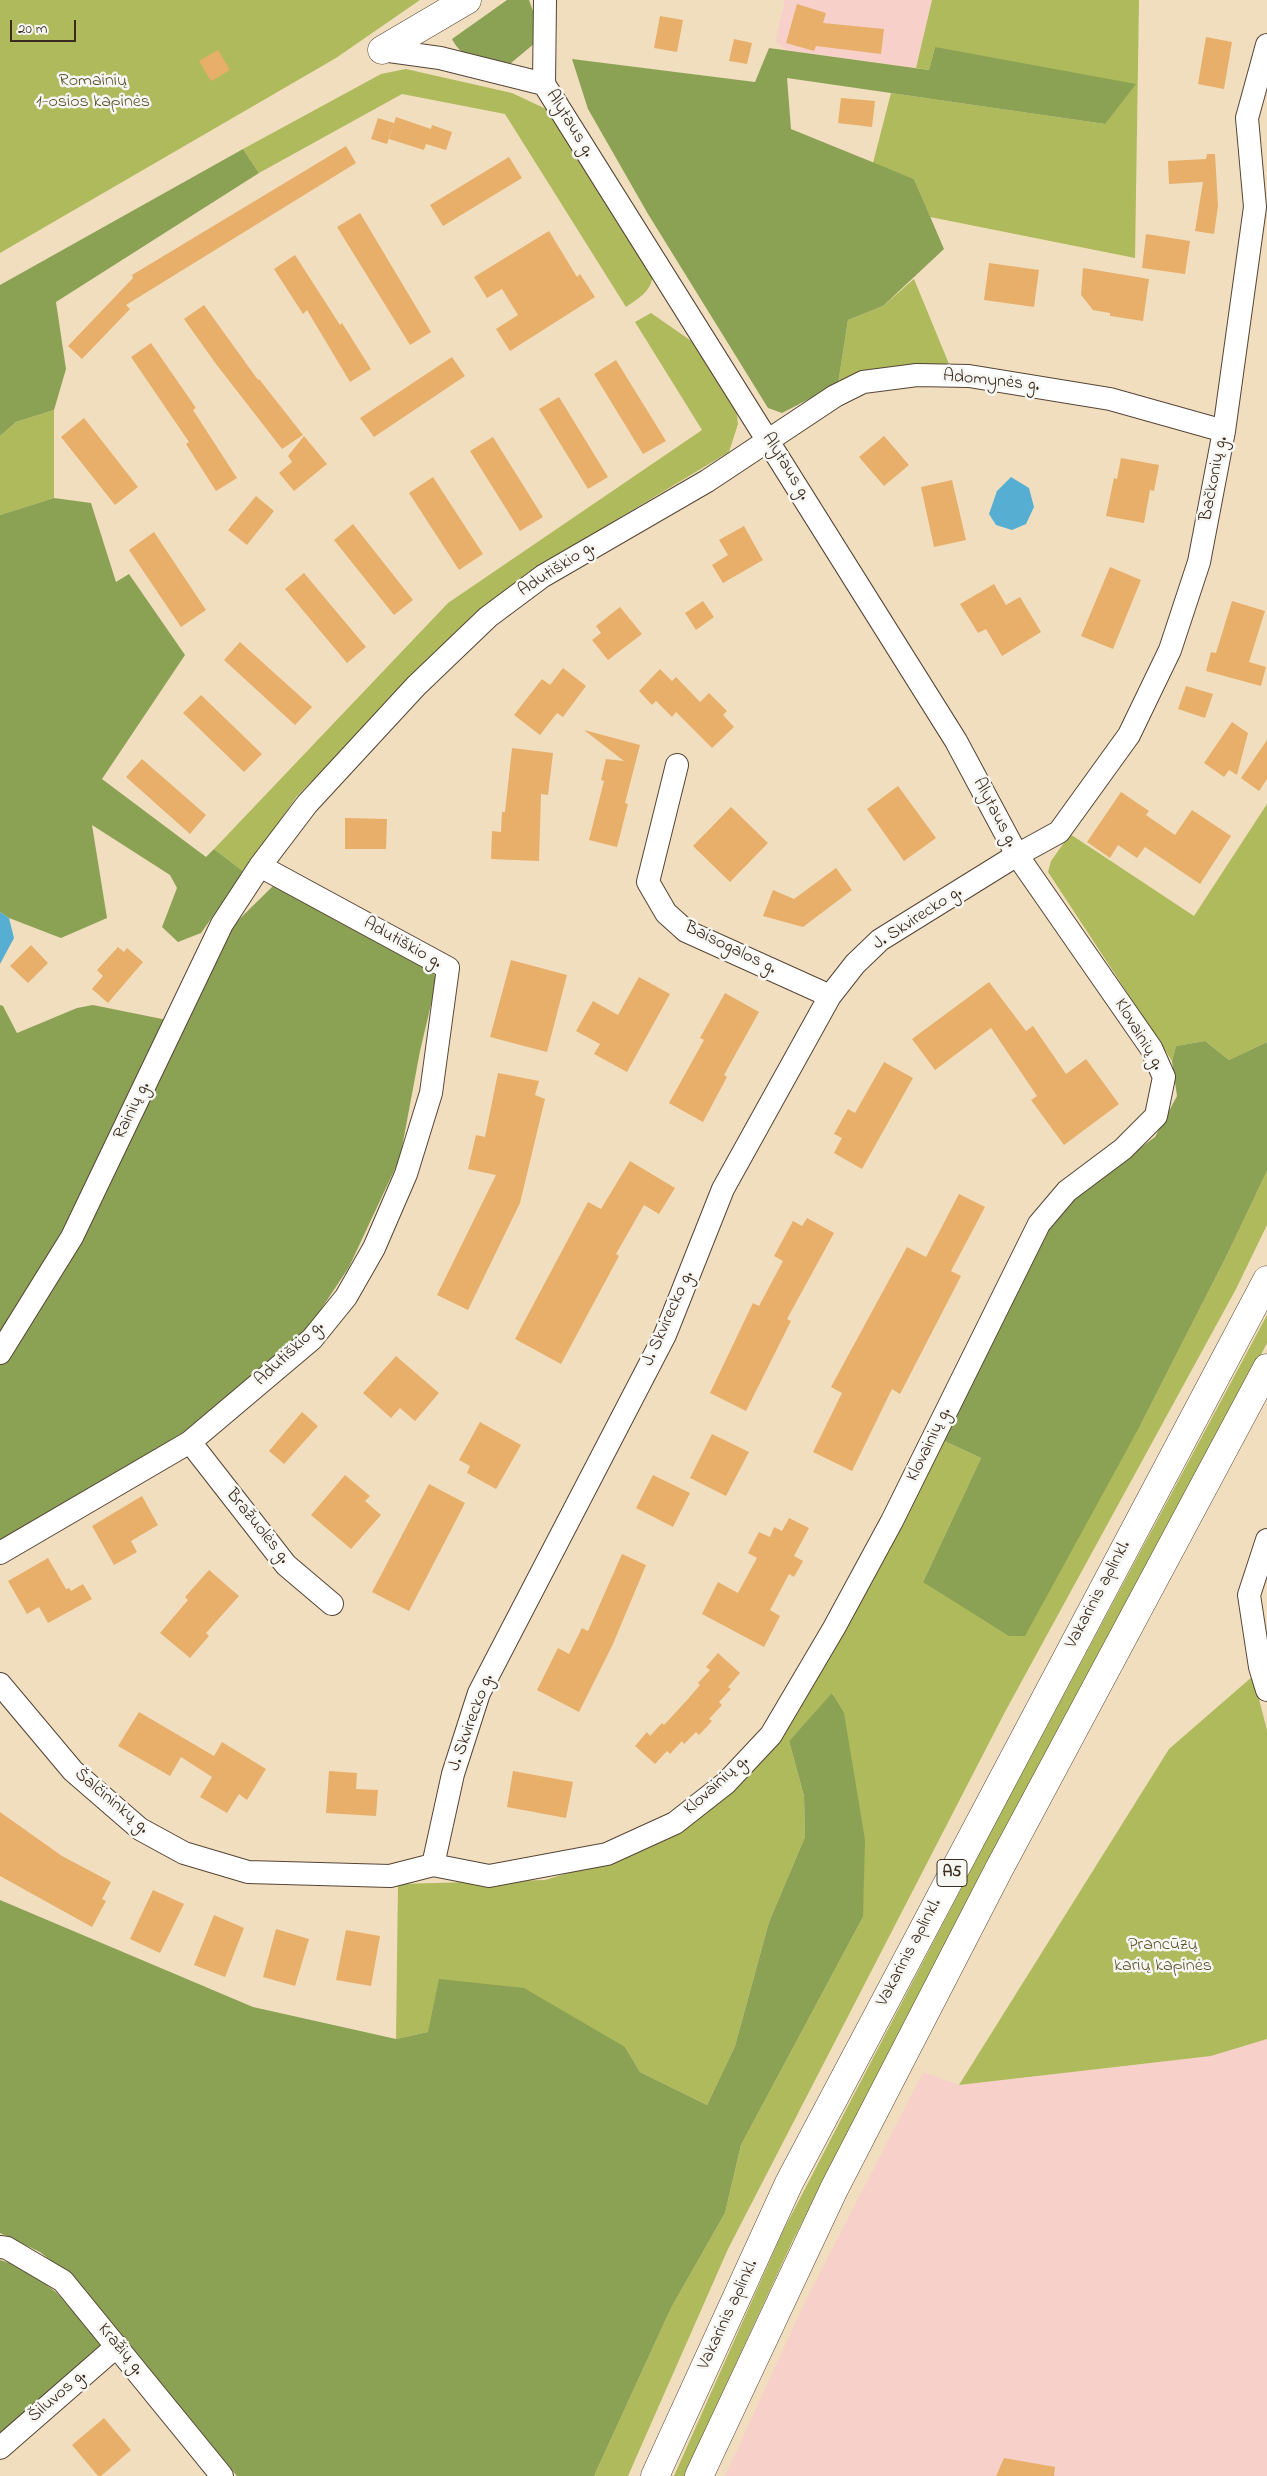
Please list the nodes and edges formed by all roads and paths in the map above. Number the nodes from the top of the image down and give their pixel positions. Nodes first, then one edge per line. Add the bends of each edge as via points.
1 (467, 0) edge
2 (545, 0) edge
3 (1267, 45) edge
4 (382, 50) joint
5 (544, 84) junction
6 (1224, 430) junction
7 (768, 439) junction
8 (677, 766) dead end
9 (1017, 855) junction
10 (260, 866) junction
11 (830, 996) junction
12 (1267, 1280) edge
13 (0, 1353) edge
14 (1267, 1368) edge
15 (190, 1442) junction
16 (1267, 1540) edge
17 (0, 1553) edge
18 (332, 1604) dead end
19 (0, 1684) edge
20 (1267, 1690) edge
21 (433, 1865) junction
22 (0, 2247) edge
23 (117, 2346) junction
24 (0, 2448) edge
25 (222, 2476) edge
26 (655, 2476) edge
27 (699, 2476) edge

1 - 4 main road
2 - 5 street, Alytaus g.
3 - 6 street, Bačkonių g. via 1246,118 1255,207
4 - 5 street, Alytaus g. via 440,58
5 - 7 street, Alytaus g.
6 - 7 street, Adomynės g. via 1110,398 968,376 917,376 863,382
6 - 9 street, Bačkonių g. via 1199,562 1170,650 1129,735 1059,832
7 - 9 street, Alytaus g. via 956,741
7 - 10 street, Adutiškio g. via 707,481 543,576 488,617 416,686 320,790
8 - 11 street, Baisogalos g. via 648,882 666,913 686,931
9 - 11 street, J. Skvirecko g. via 880,940 855,964
9 - 21 street, Klovainių g. via 1151,1048 1164,1078 1156,1116 1123,1148 1067,1191 1039,1224 892,1521 834,1628 771,1735 726,1783 675,1822 607,1854 489,1876
10 - 13 street, Rainių g. via 222,924 72,1237
10 - 15 street, Adutiškio g. via 448,968 431,1094 406,1174 374,1248 346,1297 312,1339
11 - 21 street, J. Skvirecko g. via 723,1189 665,1335 479,1693 453,1774
12 - 26 main road, Vakarinis aplinkl. / A5 via 790,2183
14 - 27 main road, A5 via 998,1872 834,2189
15 - 17 street, Adutiškio g.
15 - 18 street, Bražuolės g. via 286,1565
16 - 20 street via 1249,1595 1260,1667
19 - 21 street, Šalčininkų g. via 72,1771 140,1829 184,1853 248,1872 390,1876
22 - 23 street, Kražių g. via 63,2281
23 - 24 street, Šiluvos g.
23 - 25 street, Kražių g.

